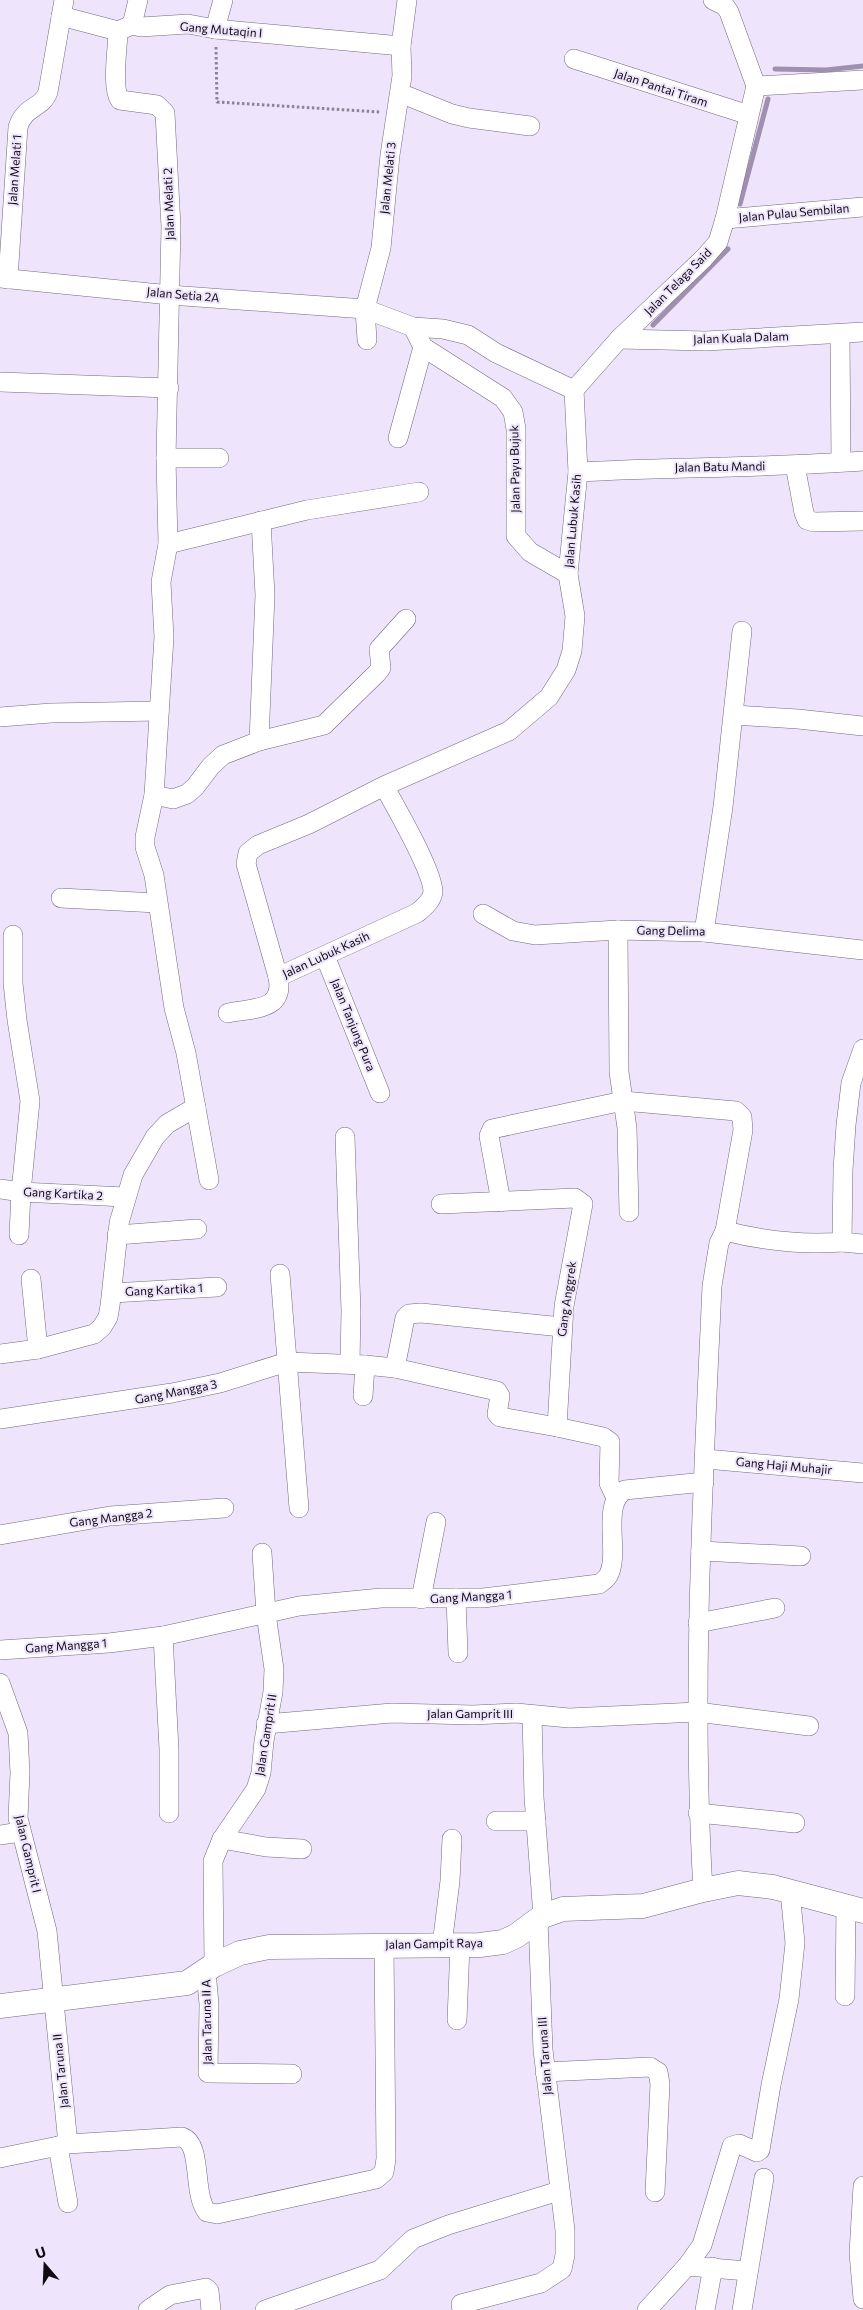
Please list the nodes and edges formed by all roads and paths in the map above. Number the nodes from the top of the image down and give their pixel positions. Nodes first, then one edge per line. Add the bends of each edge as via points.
1 (138, 0) edge
2 (223, 0) edge
3 (407, 0) edge
4 (712, 0) edge
5 (62, 8) edge
6 (125, 28) junction
7 (215, 29) junction
8 (401, 46) junction
9 (574, 59) dead end
10 (863, 80) edge
11 (756, 86) junction
12 (400, 93) junction
13 (396, 113) junction
14 (750, 115) junction
15 (530, 126) dead end
16 (863, 207) edge
17 (725, 219) junction
18 (4, 278) edge
19 (170, 295) junction
20 (365, 309) junction
21 (413, 327) junction
22 (863, 332) edge
23 (840, 334) junction
24 (619, 339) junction
25 (367, 340) dead end
26 (423, 347) junction
27 (0, 382) edge
28 (168, 388) junction
29 (574, 390) junction
30 (398, 438) dead end
31 (166, 458) junction
32 (219, 458) dead end
33 (863, 460) edge
34 (841, 462) junction
35 (795, 466) junction
36 (578, 472) junction
37 (420, 492) dead end
38 (261, 521) junction
39 (863, 521) edge
40 (168, 544) junction
41 (568, 574) junction
42 (406, 619) dead end
43 (742, 631) dead end
44 (159, 711) junction
45 (734, 715) junction
46 (0, 717) edge
47 (863, 726) edge
48 (259, 741) junction
49 (384, 786) junction
50 (154, 795) junction
51 (61, 898) dead end
52 (157, 903) junction
53 (483, 914) dead end
54 (618, 930) junction
55 (704, 932) junction
56 (14, 935) dead end
57 (863, 950) edge
58 (325, 956) junction
59 (278, 978) junction
60 (228, 1013) dead end
61 (863, 1049) edge
62 (380, 1093) dead end
63 (622, 1100) junction
64 (196, 1107) junction
65 (345, 1137) dead end
66 (209, 1180) dead end
67 (0, 1189) edge
68 (21, 1192) junction
69 (125, 1197) junction
70 (501, 1202) junction
71 (441, 1204) dead end
72 (629, 1212) dead end
73 (197, 1229) dead end
74 (725, 1231) junction
75 (19, 1235) dead end
76 (117, 1235) junction
77 (842, 1242) junction
78 (863, 1244) edge
79 (280, 1274) dead end
80 (31, 1279) dead end
81 (217, 1287) dead end
82 (112, 1292) junction
83 (562, 1327) junction
84 (38, 1349) junction
85 (0, 1354) edge
86 (287, 1362) junction
87 (357, 1364) junction
88 (395, 1368) junction
89 (363, 1396) dead end
90 (0, 1419) edge
91 (557, 1428) junction
92 (706, 1459) junction
93 (863, 1474) edge
94 (704, 1482) junction
95 (616, 1498) junction
96 (224, 1508) dead end
97 (298, 1508) dead end
98 (436, 1522) dead end
99 (0, 1535) edge
100 (701, 1551) junction
101 (262, 1553) dead end
102 (801, 1556) dead end
103 (456, 1598) junction
104 (422, 1599) junction
105 (775, 1608) dead end
106 (266, 1614) junction
107 (698, 1623) junction
108 (163, 1636) junction
109 (0, 1650) edge
110 (458, 1653) dead end
111 (0, 1683) edge
112 (697, 1712) junction
113 (532, 1715) junction
114 (266, 1724) junction
115 (809, 1726) dead end
116 (169, 1813) dead end
117 (698, 1813) junction
118 (496, 1821) dead end
119 (536, 1821) junction
120 (795, 1823) dead end
121 (20, 1832) junction
122 (0, 1835) edge
123 (452, 1838) dead end
124 (222, 1839) junction
125 (302, 1849) dead end
126 (702, 1890) junction
127 (790, 1892) junction
128 (855, 1909) edge
129 (540, 1918) junction
130 (384, 1945) junction
131 (451, 1945) junction
132 (210, 1968) junction
133 (845, 1996) dead end
134 (54, 1998) junction
135 (0, 2006) edge
136 (458, 2020) dead end
137 (545, 2072) junction
138 (292, 2074) dead end
139 (63, 2145) junction
140 (0, 2158) edge
141 (764, 2178) dead end
142 (863, 2186) edge
143 (560, 2191) junction
144 (655, 2192) dead end
145 (68, 2203) dead end
146 (861, 2252) edge
147 (687, 2266) junction
148 (713, 2267) junction
149 (747, 2271) junction
150 (863, 2299) edge
151 (304, 2304) edge
152 (148, 2310) edge
153 (211, 2310) edge
154 (265, 2310) edge
155 (462, 2310) edge
156 (647, 2310) edge
157 (705, 2310) edge
158 (742, 2310) edge

1 - 6 street
2 - 7 street
3 - 8 street, Jalan Melati 3
4 - 11 street via 725,6 729,12
5 - 6 street, Gang Mutaqin I
5 - 18 street, Jalan Melati 1 via 48,92 45,99 21,116 18,127
6 - 7 street, Gang Mutaqin I via 188,24
6 - 19 street, Jalan Melati 2 via 116,84 118,97 120,100 157,105 165,113 171,227
7 - 8 street, Gang Mutaqin I
7 - 13 path via 217,102
8 - 12 street, Jalan Melati 3
9 - 14 street, Jalan Pantai Tiram
10 - 11 street
11 - 14 street, Jalan Telaga Said
12 - 13 street, Jalan Melati 3
12 - 15 street via 452,114
13 - 20 street, Jalan Melati 3 via 380,248
14 - 17 street, Jalan Telaga Said
16 - 17 street, Jalan Pulau Sembilan
17 - 24 street, Jalan Telaga Said via 718,242 704,258
18 - 19 street, Jalan Setia 2A
19 - 20 street, Jalan Setia 2A
19 - 28 street, Jalan Melati 2
20 - 21 street, Jalan Setia 2A
20 - 25 street, Jalan Melati 3
21 - 26 street
21 - 29 street via 468,335 496,353
22 - 23 street, Jalan Kuala Dalam
23 - 24 street, Jalan Kuala Dalam via 706,341
23 - 34 street
24 - 29 street, Jalan Telaga Said
26 - 30 street
26 - 41 street, Jalan Payu Bujuk via 503,398 513,412 516,429 516,536 530,552
27 - 28 street
28 - 31 street, Jalan Melati 2
29 - 36 street, Jalan Lubuk Kasih
31 - 32 street
31 - 40 street, Jalan Melati 2
33 - 34 street, Jalan Batu Mandi
34 - 35 street, Jalan Batu Mandi
35 - 36 street, Jalan Batu Mandi via 690,466
35 - 39 street via 808,520
36 - 41 street, Jalan Lubuk Kasih
37 - 38 street via 307,510
38 - 40 street
38 - 48 street via 264,595
40 - 44 street, Jalan Melati 2 via 161,582 164,637
41 - 49 street, Jalan Lubuk Kasih via 576,616 572,651 566,670 549,697 509,731
42 - 48 street via 379,649 381,668 324,725
43 - 45 street
44 - 46 street
44 - 50 street, Jalan Melati 2
45 - 47 street
45 - 55 street
48 - 50 street via 224,755 187,794 173,799
49 - 58 street, Jalan Lubuk Kasih via 430,876 433,894 428,904 417,913
49 - 59 street, Jalan Lubuk Kasih via 309,824 258,845 248,853 246,864
50 - 52 street, Jalan Melati 2 via 145,847 154,875
51 - 52 street
52 - 64 street, Jalan Melati 2 via 174,1008
53 - 54 street, Gang Delima via 513,930 535,935
54 - 55 street, Gang Delima
54 - 63 street
55 - 57 street, Gang Delima
56 - 68 street via 13,983 30,1101
58 - 59 street, Jalan Lubuk Kasih
58 - 62 street, Jalan Tanjung Pura
59 - 60 street via 281,989 272,1003
61 - 77 street via 851,1083 846,1125
63 - 70 street via 492,1129 489,1136
63 - 72 street via 628,1128
63 - 74 street via 736,1111 742,1117 743,1130
64 - 66 street, Jalan Melati 2
64 - 69 street via 167,1124 155,1137 133,1175
65 - 87 street via 351,1311
67 - 68 street, Gang Kartika 2
68 - 69 street, Gang Kartika 2
68 - 75 street
69 - 76 street
70 - 71 street, Gang Anggrek
70 - 83 street, Gang Anggrek via 575,1198 583,1204
73 - 76 street
74 - 77 street via 753,1238 811,1244
74 - 92 street via 719,1243 712,1286
76 - 82 street
77 - 78 street
79 - 86 street
80 - 84 street
81 - 82 street, Gang Kartika 1
82 - 84 street via 108,1317 94,1334
83 - 88 street via 409,1314 404,1318
83 - 91 street, Gang Anggrek
84 - 85 street
86 - 87 street, Gang Mangga 3
86 - 90 street, Gang Mangga 3 via 220,1383 172,1393
86 - 97 street
87 - 88 street, Gang Mangga 3
87 - 89 street
88 - 91 street, Gang Mangga 3 via 497,1391 500,1396 497,1414 500,1417
91 - 95 street via 603,1437 610,1442 608,1483
92 - 93 street, Gang Haji Muhajir
92 - 94 street
94 - 95 street via 625,1490
94 - 100 street
95 - 103 street, Gang Mangga 1 via 613,1506 612,1563 608,1577 599,1584 483,1598
96 - 99 street, Gang Mangga 2 via 110,1516
98 - 104 street
100 - 102 street
100 - 107 street
101 - 106 street, Jalan Gamprit II
103 - 104 street, Gang Mangga 1
103 - 110 street
104 - 106 street, Gang Mangga 1 via 372,1599 299,1606
105 - 107 street
106 - 108 street, Gang Mangga 1
106 - 114 street, Jalan Gamprit II via 274,1669 274,1692
107 - 112 street
108 - 109 street, Gang Mangga 1
108 - 116 street
111 - 121 street, Jalan Gamprit I via 18,1733
112 - 113 street via 569,1718
112 - 115 street
112 - 117 street
113 - 114 street, Jalan Gamprit III via 392,1713
113 - 119 street, Jalan Gamprit III
114 - 124 street, Jalan Gamprit II via 262,1773 256,1789
117 - 120 street
117 - 126 street
118 - 119 street
119 - 129 street, Jalan Gamprit III
121 - 122 street
121 - 134 street, Jalan Gamprit I via 47,1931
123 - 131 street
124 - 125 street
124 - 132 street, Jalan Gamprit II via 212,1868
126 - 127 street, Jalan Gampit Raya via 738,1883
126 - 129 street, Jalan Gampit Raya via 643,1906 563,1908
127 - 128 street, Jalan Gampit Raya
127 - 147 street via 795,1943 790,1999 760,2150 757,2152 740,2144 732,2146 702,2246
128 - 133 street
129 - 131 street, Jalan Gampit Raya via 504,1942
129 - 137 street, Jalan Taruna III
130 - 131 street, Jalan Gampit Raya
130 - 132 street, Jalan Gampit Raya via 269,1947 240,1953
130 - 139 street via 386,2159 384,2172 376,2179 217,2214 207,2212 203,2206 194,2149 187,2138
131 - 136 street
132 - 134 street, Jalan Gampit Raya via 187,1983 113,1994
132 - 138 street, Jalan Taruna II A via 208,2073
134 - 135 street, Jalan Gampit Raya
134 - 139 street, Jalan Taruna II
137 - 143 street, Jalan Taruna III
137 - 144 street via 650,2067 658,2072
139 - 140 street
139 - 145 street, Jalan Taruna II
141 - 149 street
142 - 146 street
143 - 151 street via 413,2239 380,2270
143 - 155 street, Jalan Taruna III via 565,2230 562,2270 540,2283 461,2304
146 - 150 street
147 - 148 street
147 - 156 street
148 - 149 street
148 - 157 street
149 - 158 street
151 - 154 street
152 - 153 street via 170,2295 206,2288

